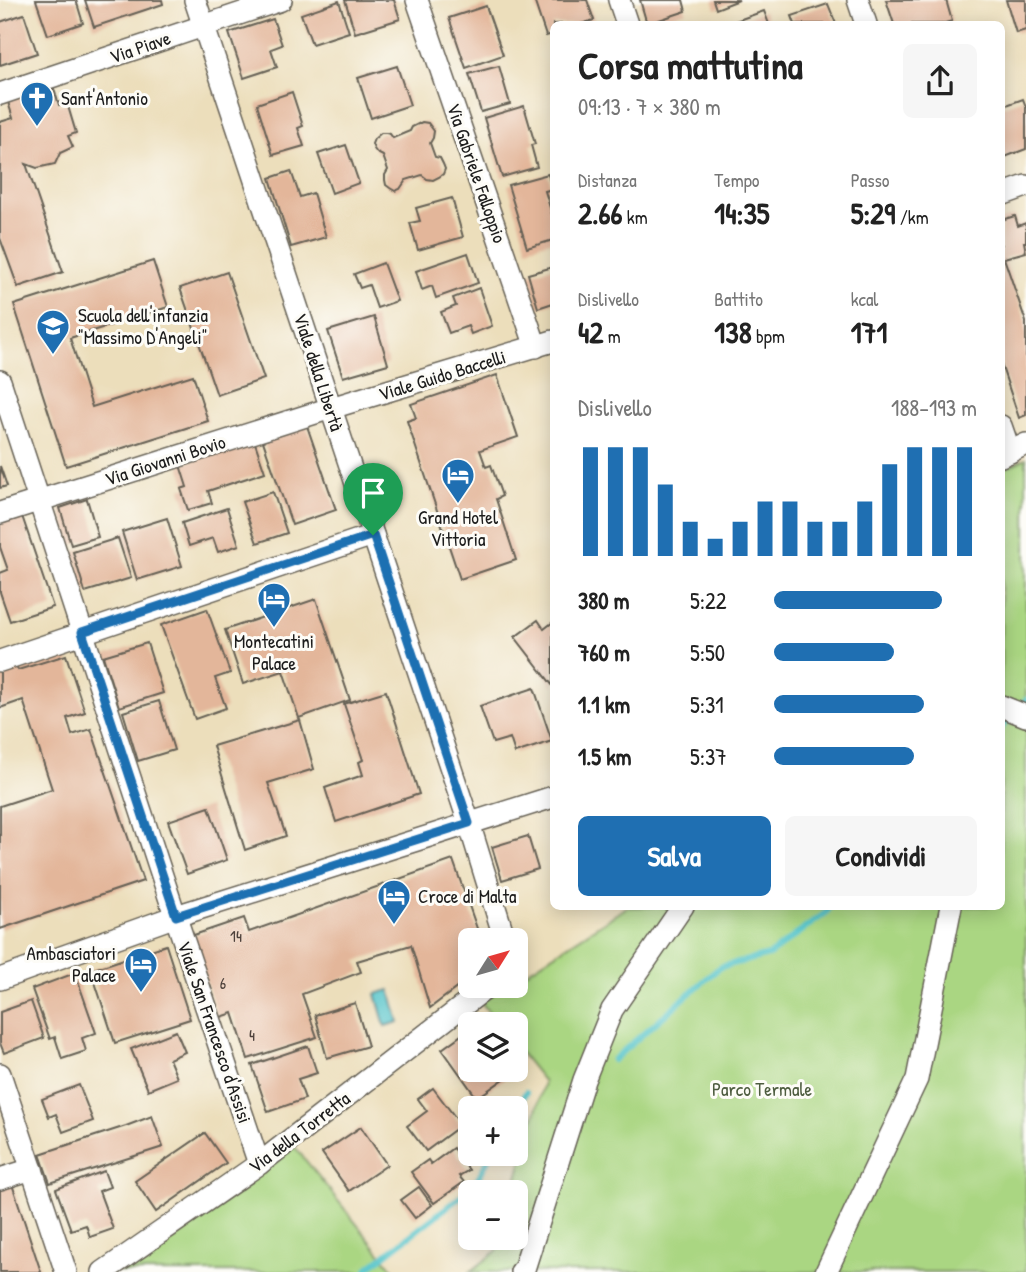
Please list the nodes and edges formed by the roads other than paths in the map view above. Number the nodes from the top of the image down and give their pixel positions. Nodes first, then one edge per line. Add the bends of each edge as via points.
1 (195, 0) edge
2 (281, 0) edge
3 (417, 0) edge
4 (619, 0) edge
5 (859, 0) edge
6 (626, 21) edge
7 (865, 21) edge
8 (204, 26) junction
9 (0, 94) edge
10 (1026, 186) edge
11 (1005, 194) edge
12 (545, 344) edge
13 (0, 381) edge
14 (331, 408) junction
15 (40, 500) junction
16 (0, 513) edge
17 (373, 535) junction
18 (82, 632) junction
19 (0, 661) edge
20 (1005, 708) edge
21 (1026, 716) edge
22 (550, 798) edge
23 (469, 823) junction
24 (680, 910) edge
25 (950, 910) edge
26 (176, 916) junction
27 (501, 928) edge
28 (0, 979) edge
29 (473, 998) edge
30 (0, 1074) edge
31 (259, 1164) junction
32 (32, 1169) junction
33 (0, 1179) edge
34 (66, 1272) edge
35 (103, 1272) edge
36 (521, 1272) edge
37 (826, 1272) edge

1 - 8 street, Viale della Libertà
2 - 8 street, Via Piave
3 - 12 street, Via Gabriele Falloppio
4 - 6 street
5 - 7 street
8 - 9 street, Via Piave
8 - 14 street, Viale della Libertà
10 - 11 street
12 - 14 street, Viale Guido Baccelli
13 - 15 street, Viale San Francesco d'Assisi
14 - 15 street, Via Giovanni Bovio
14 - 17 street, Viale della Libertà
15 - 16 street, Via Giovanni Bovio
15 - 18 street, Viale San Francesco d'Assisi
17 - 18 street
17 - 23 street, Viale della Libertà
18 - 19 street
18 - 26 street, Viale San Francesco d'Assisi
20 - 21 street
22 - 23 street
23 - 26 street
23 - 27 street
24 - 36 street via 612,1010
25 - 37 street via 917,1079
26 - 28 street
26 - 31 street, Viale San Francesco d'Assisi
29 - 31 street, Via della Torretta
30 - 32 street
31 - 35 street, Via della Torretta
32 - 33 street
32 - 34 street

